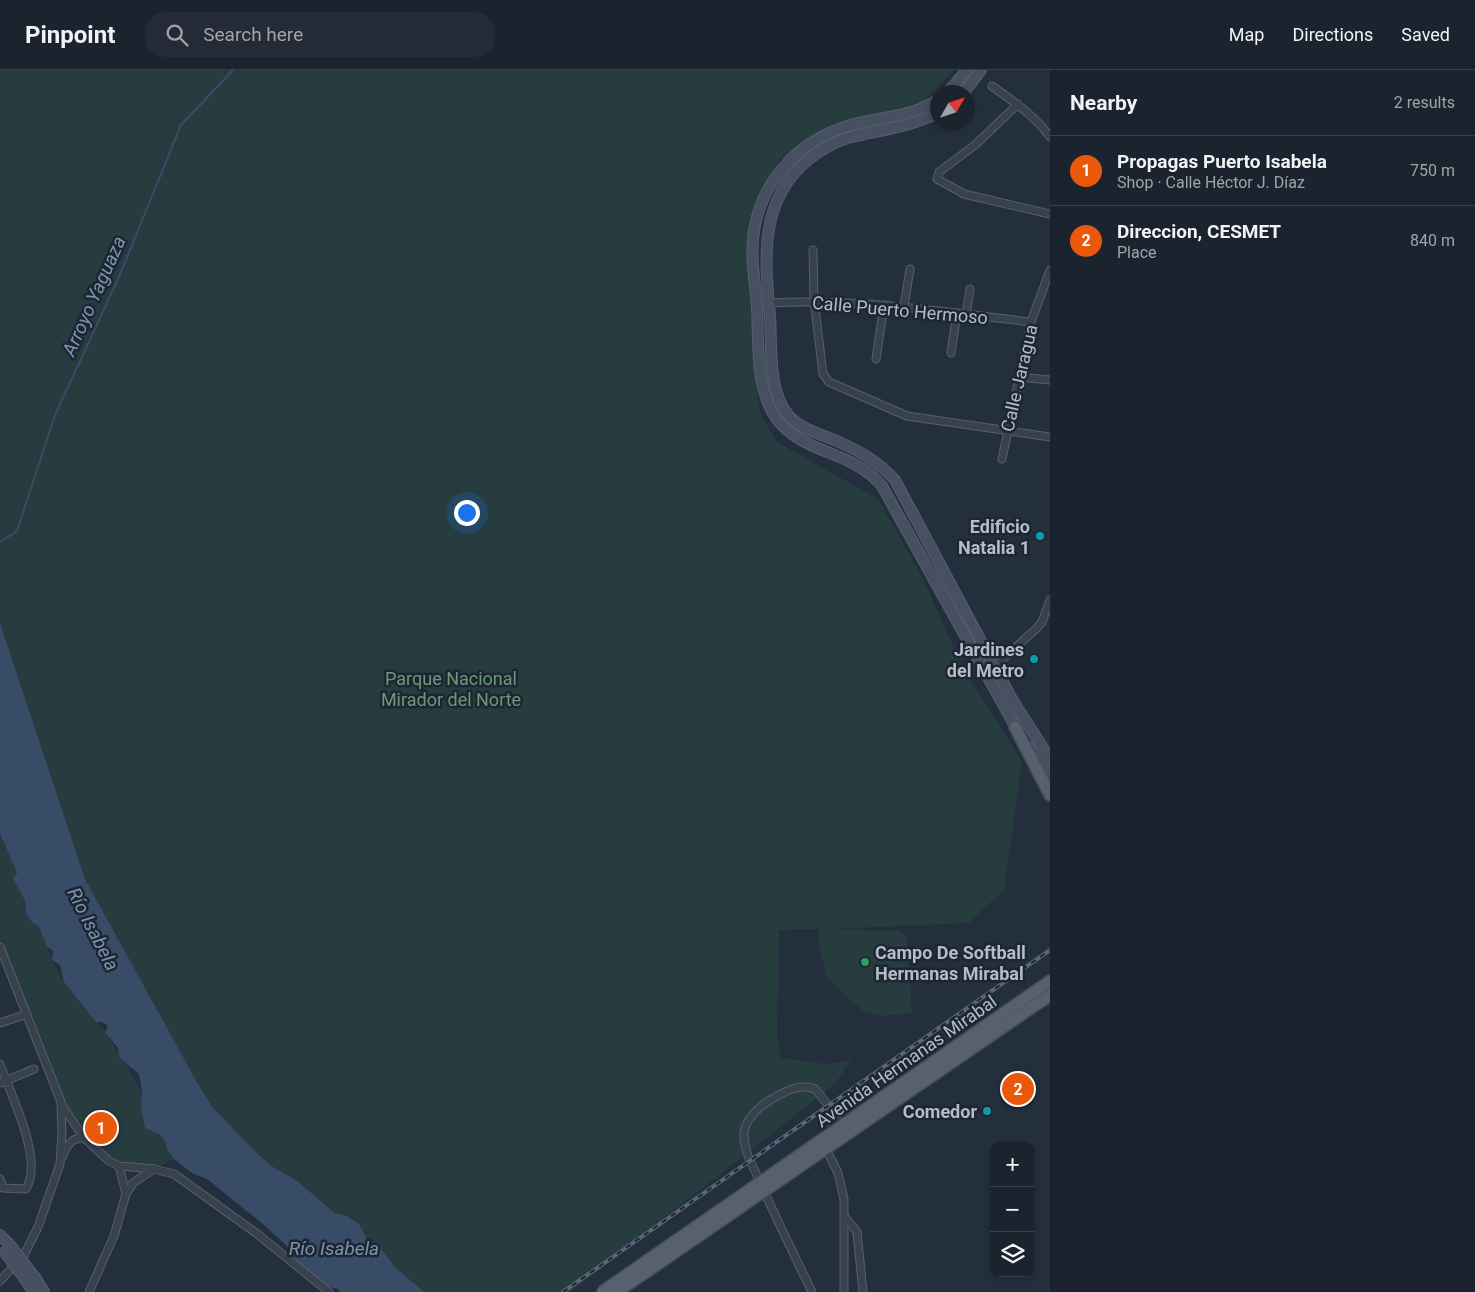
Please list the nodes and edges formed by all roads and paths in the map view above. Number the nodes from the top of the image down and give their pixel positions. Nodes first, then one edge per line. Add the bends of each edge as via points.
1 (967, 70) edge
2 (981, 70) edge
3 (954, 85) edge
4 (969, 85) edge
5 (992, 86) dead end
6 (930, 104) edge
7 (1018, 104) junction
8 (930, 116) edge
9 (1050, 138) edge
10 (1050, 214) edge
11 (813, 250) dead end
12 (910, 268) dead end
13 (1050, 270) edge
14 (970, 290) dead end
15 (814, 300) junction
16 (768, 303) junction
17 (884, 305) junction
18 (904, 306) junction
19 (957, 313) junction
20 (966, 315) junction
21 (1031, 322) junction
22 (951, 353) dead end
23 (876, 359) dead end
24 (1019, 377) junction
25 (1050, 380) edge
26 (1007, 432) junction
27 (1050, 437) edge
28 (831, 438) junction
29 (828, 452) junction
30 (1002, 459) dead end
31 (1050, 600) edge
32 (1042, 622) junction
33 (1050, 624) edge
34 (994, 667) junction
35 (986, 675) junction
36 (1015, 727) junction
37 (1050, 760) edge
38 (1050, 775) edge
39 (1050, 795) edge
40 (0, 947) edge
41 (3, 960) edge
42 (1050, 981) edge
43 (1050, 995) edge
44 (27, 1014) junction
45 (0, 1023) edge
46 (0, 1064) edge
47 (34, 1069) dead end
48 (3, 1082) edge
49 (61, 1102) junction
50 (833, 1111) junction
51 (853, 1118) junction
52 (833, 1133) junction
53 (84, 1138) junction
54 (826, 1149) junction
55 (60, 1164) junction
56 (118, 1166) junction
57 (154, 1169) junction
58 (784, 1172) junction
59 (0, 1179) edge
60 (126, 1194) junction
61 (845, 1217) junction
62 (0, 1235) edge
63 (5, 1248) edge
64 (0, 1282) edge
65 (38, 1287) edge
66 (89, 1292) edge
67 (329, 1292) edge
68 (602, 1292) edge
69 (617, 1292) edge
70 (812, 1292) edge
71 (844, 1292) edge
72 (863, 1292) edge

1 - 3 street
2 - 4 street
5 - 7 street
6 - 29 street via 908,114 854,124 820,138 782,168 760,207 753,257 762,383 770,407 785,428 806,443
7 - 9 street
7 - 10 street via 937,178 964,194
8 - 16 street via 903,127 846,138 829,145 790,178 773,207 766,235
11 - 15 street
12 - 18 street
13 - 21 street, Calle Jaragua
14 - 20 street
15 - 16 street, Calle Puerto Hermoso
15 - 17 street, Calle Puerto Hermoso
15 - 26 street via 823,374 830,382 905,416
16 - 28 street via 775,377 782,406 796,423
17 - 18 street, Calle Puerto Hermoso
17 - 23 street
18 - 19 street, Calle Puerto Hermoso
19 - 20 street, Calle Puerto Hermoso
19 - 22 street
20 - 21 street, Calle Puerto Hermoso
21 - 24 street, Calle Jaragua
24 - 25 street
24 - 26 street, Calle Jaragua
26 - 27 street
26 - 30 street, Calle Jaragua
28 - 29 street
28 - 34 street via 869,457 895,480
29 - 35 street via 864,468 882,486
31 - 32 street
32 - 33 street
32 - 34 street
34 - 35 street
34 - 37 street via 1024,722
35 - 36 street
36 - 38 street
36 - 39 main road
40 - 41 street
41 - 44 street
42 - 51 main road, Avenida Hermanas Mirabal
43 - 54 main road, Avenida Hermanas Mirabal
44 - 45 street
44 - 49 street
46 - 48 street
47 - 48 street
48 - 59 street via 30,1150 31,1181 26,1189 3,1188
49 - 53 street
49 - 55 street
50 - 51 street
50 - 52 street
50 - 70 street via 816,1089 790,1089 758,1110 744,1131 744,1146
51 - 52 main road, Avenida Hermanas Mirabal
52 - 58 main road, Avenida Hermanas Mirabal
53 - 55 street via 67,1145
53 - 56 street
54 - 58 main road, Avenida Hermanas Mirabal
54 - 61 street via 842,1186
55 - 64 street via 38,1227 24,1255
56 - 57 street
56 - 60 street
57 - 60 street via 133,1183
57 - 67 street via 174,1174 256,1233
58 - 68 main road, bridge
58 - 69 main road, bridge
60 - 66 street via 114,1236
61 - 71 street
61 - 72 street via 857,1232
62 - 63 street
63 - 65 street, bridge

